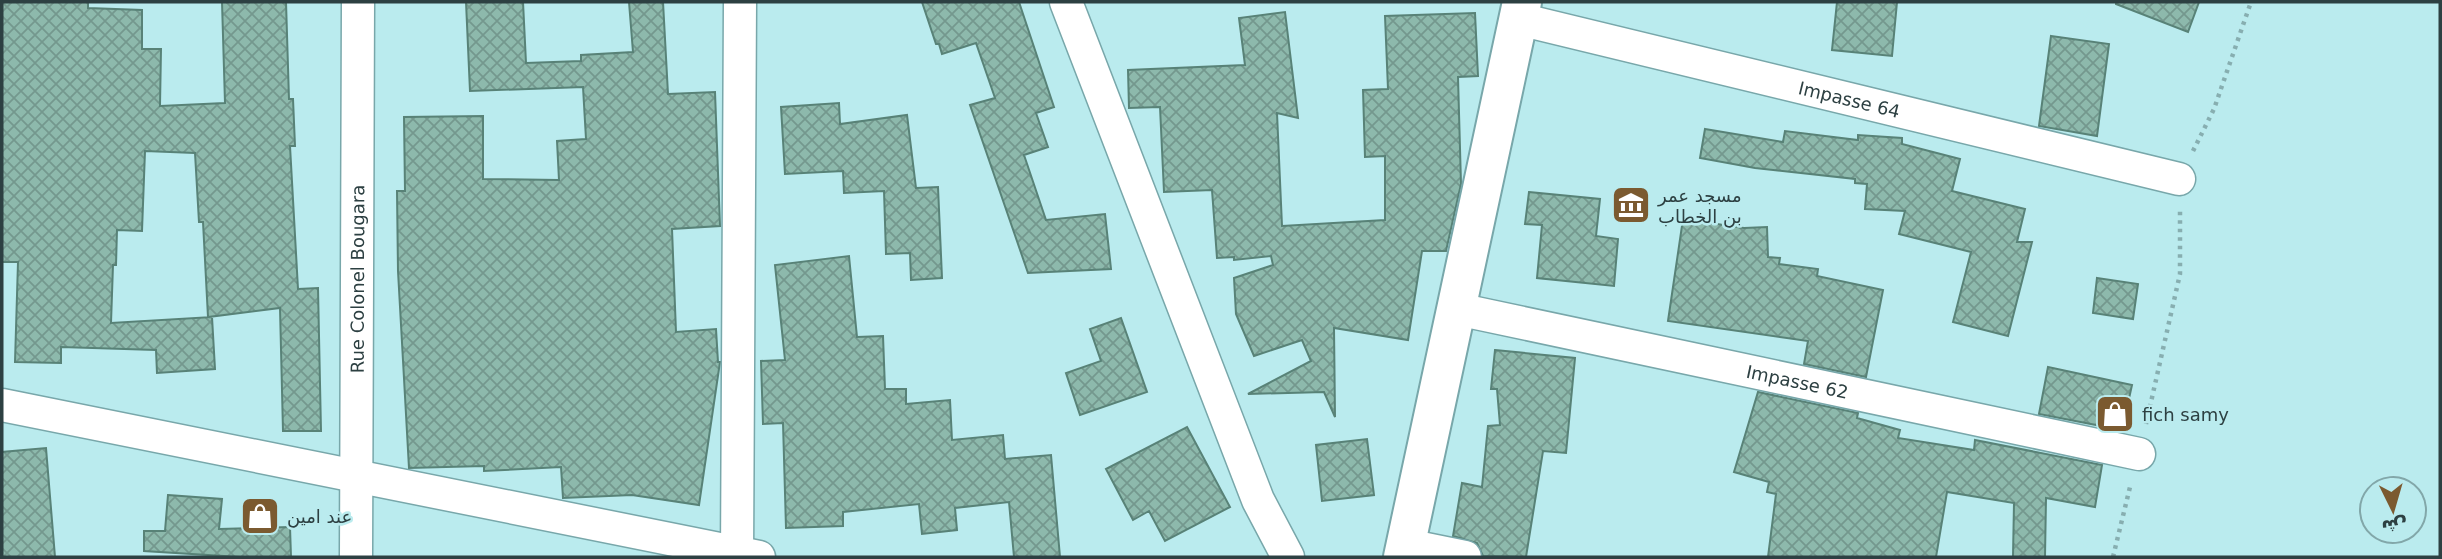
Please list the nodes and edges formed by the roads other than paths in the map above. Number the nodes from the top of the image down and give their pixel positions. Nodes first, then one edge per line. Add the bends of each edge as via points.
1 (358, 2) edge
2 (740, 2) edge
3 (1066, 2) edge
4 (1521, 10) edge
5 (2179, 179) road end
6 (1457, 309) junction
7 (2, 405) edge
8 (2139, 454) road end
9 (357, 476) junction
10 (1404, 551) edge
11 (745, 555) edge
12 (356, 557) edge
13 (1288, 557) edge
14 (1465, 557) edge

1 - 9 street, Rue Colonel Bougara
2 - 11 street
3 - 13 street via 1258,500
4 - 5 street, Impasse 64
4 - 6 street
6 - 8 street, Impasse 62
6 - 10 street
7 - 9 street
9 - 11 street
9 - 12 street, Rue Colonel Bougara
10 - 14 street

